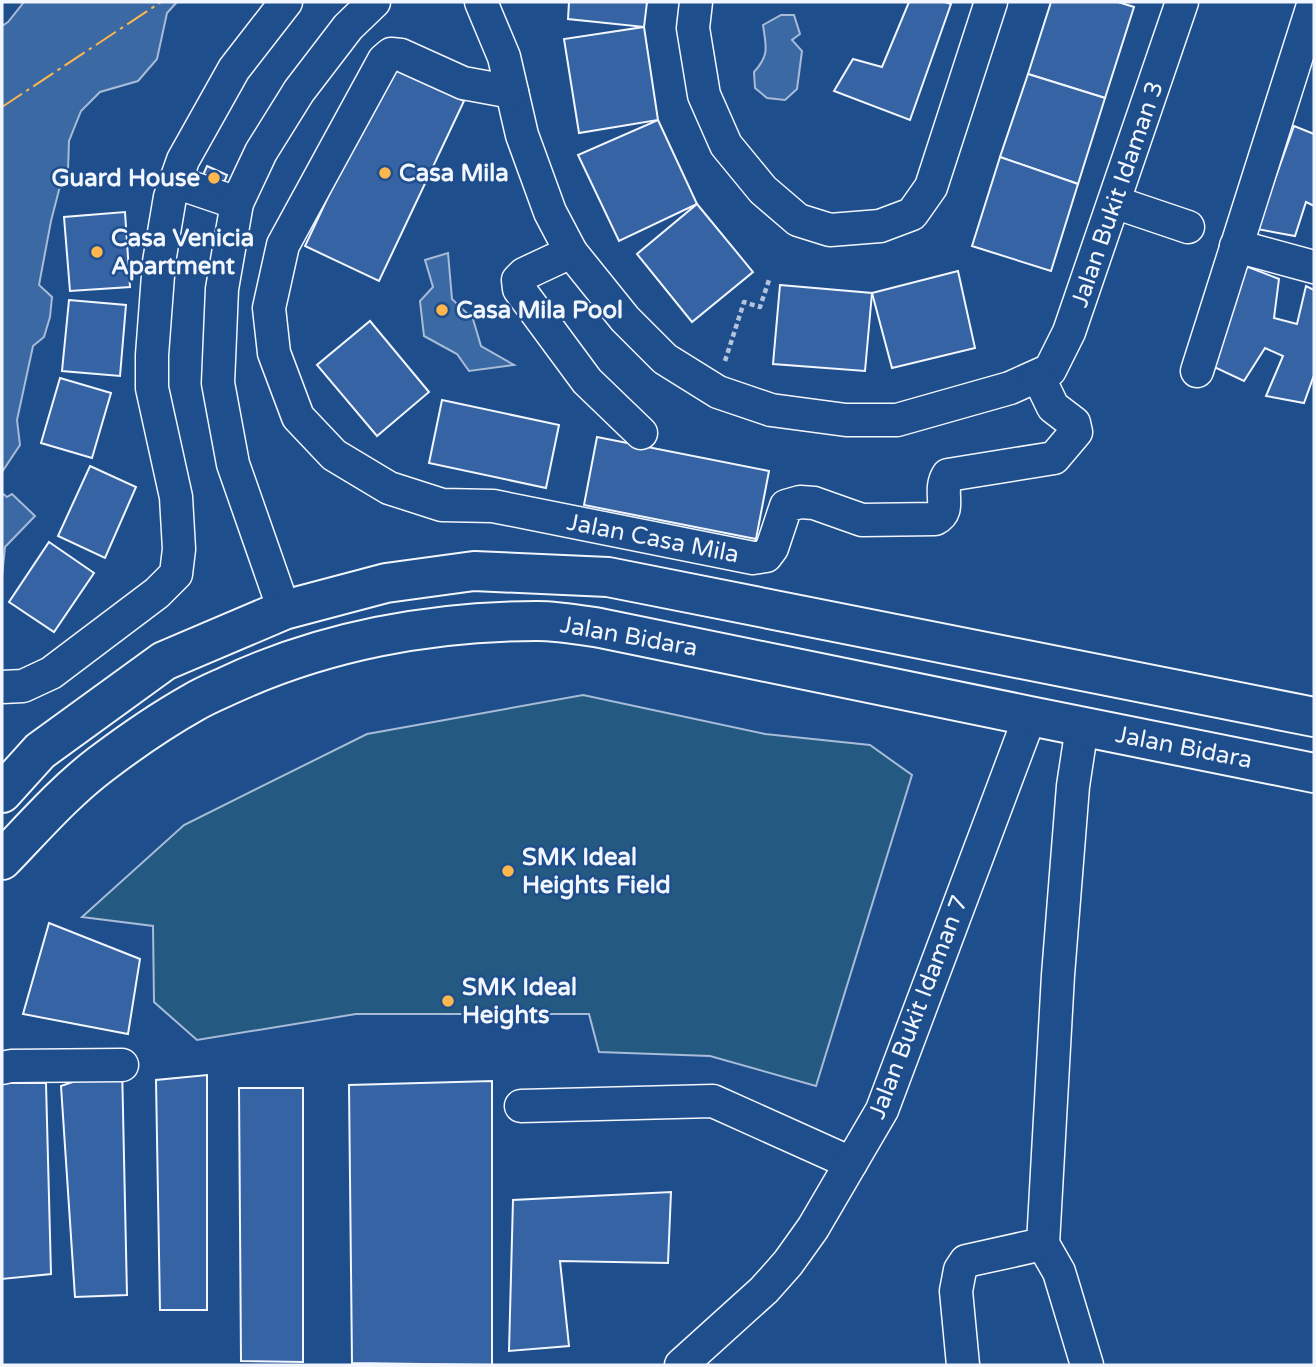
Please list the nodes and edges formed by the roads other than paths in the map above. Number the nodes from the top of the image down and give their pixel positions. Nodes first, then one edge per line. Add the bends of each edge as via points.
1 (286, 2) edge
2 (374, 2) edge
3 (481, 2) edge
4 (696, 2) edge
5 (991, 2) edge
6 (1182, 2) edge
7 (1314, 2) edge
8 (512, 92) junction
9 (175, 182) junction
10 (1114, 202) junction
11 (237, 203) junction
12 (1188, 227) dead end
13 (1237, 246) junction
14 (571, 253) junction
15 (1314, 267) edge
16 (1197, 371) dead end
17 (1038, 376) junction
18 (641, 433) dead end
19 (284, 610) junction
20 (2, 687) edge
21 (1030, 716) junction
22 (1314, 717) edge
23 (1082, 727) junction
24 (1314, 773) edge
25 (2, 793) edge
26 (2, 860) edge
27 (122, 1065) dead end
28 (2, 1068) edge
29 (521, 1106) dead end
30 (851, 1163) junction
31 (1043, 1244) junction
32 (681, 1365) edge
33 (963, 1365) edge
34 (1087, 1365) edge

1 - 9 street via 234,69
2 - 11 street via 348,27 299,91 261,152
3 - 8 street via 505,57
4 - 5 street via 693,28 704,95 726,145 763,190 798,220 830,230 880,226 912,214 931,187
6 - 10 street, Jalan Bukit Idaman 3
7 - 13 street
8 - 14 street via 550,212
8 - 17 street, Jalan Casa Mila via 463,83 391,54 283,246 269,308 274,353 299,417 334,455 389,488 442,505 493,506 753,558 766,556 786,506 814,503 862,520 935,519 944,509 943,483 948,475 1054,457 1076,432 1074,424 1053,407
9 - 11 street
9 - 20 street via 159,262 152,388 176,497 176,574 51,673 23,686
10 - 12 street
10 - 17 street, Jalan Bukit Idaman 3 via 1069,332 1050,370
11 - 19 street via 222,289 218,383 233,464
13 - 15 street
13 - 16 street
14 - 17 street via 665,359 718,392 771,410 846,420 897,420
14 - 18 street via 524,274 518,280 519,289 587,381
19 - 22 main road, Jalan Bidara via 386,583 474,571 608,577
19 - 25 main road, Jalan Bidara via 164,661 40,751
21 - 23 main road, Jalan Bidara
21 - 26 main road, Jalan Bidara via 600,628 539,621 421,629 312,653 194,701 72,788
21 - 30 street, Jalan Bukit Idaman 7 via 882,1110
23 - 24 main road, Jalan Bidara
23 - 31 street via 1058,975
27 - 28 street
29 - 30 street via 713,1101
30 - 32 street, Jalan Bukit Idaman 7 via 788,1262 764,1290
31 - 33 street via 967,1261 960,1270 956,1290
31 - 34 street via 1059,1272

